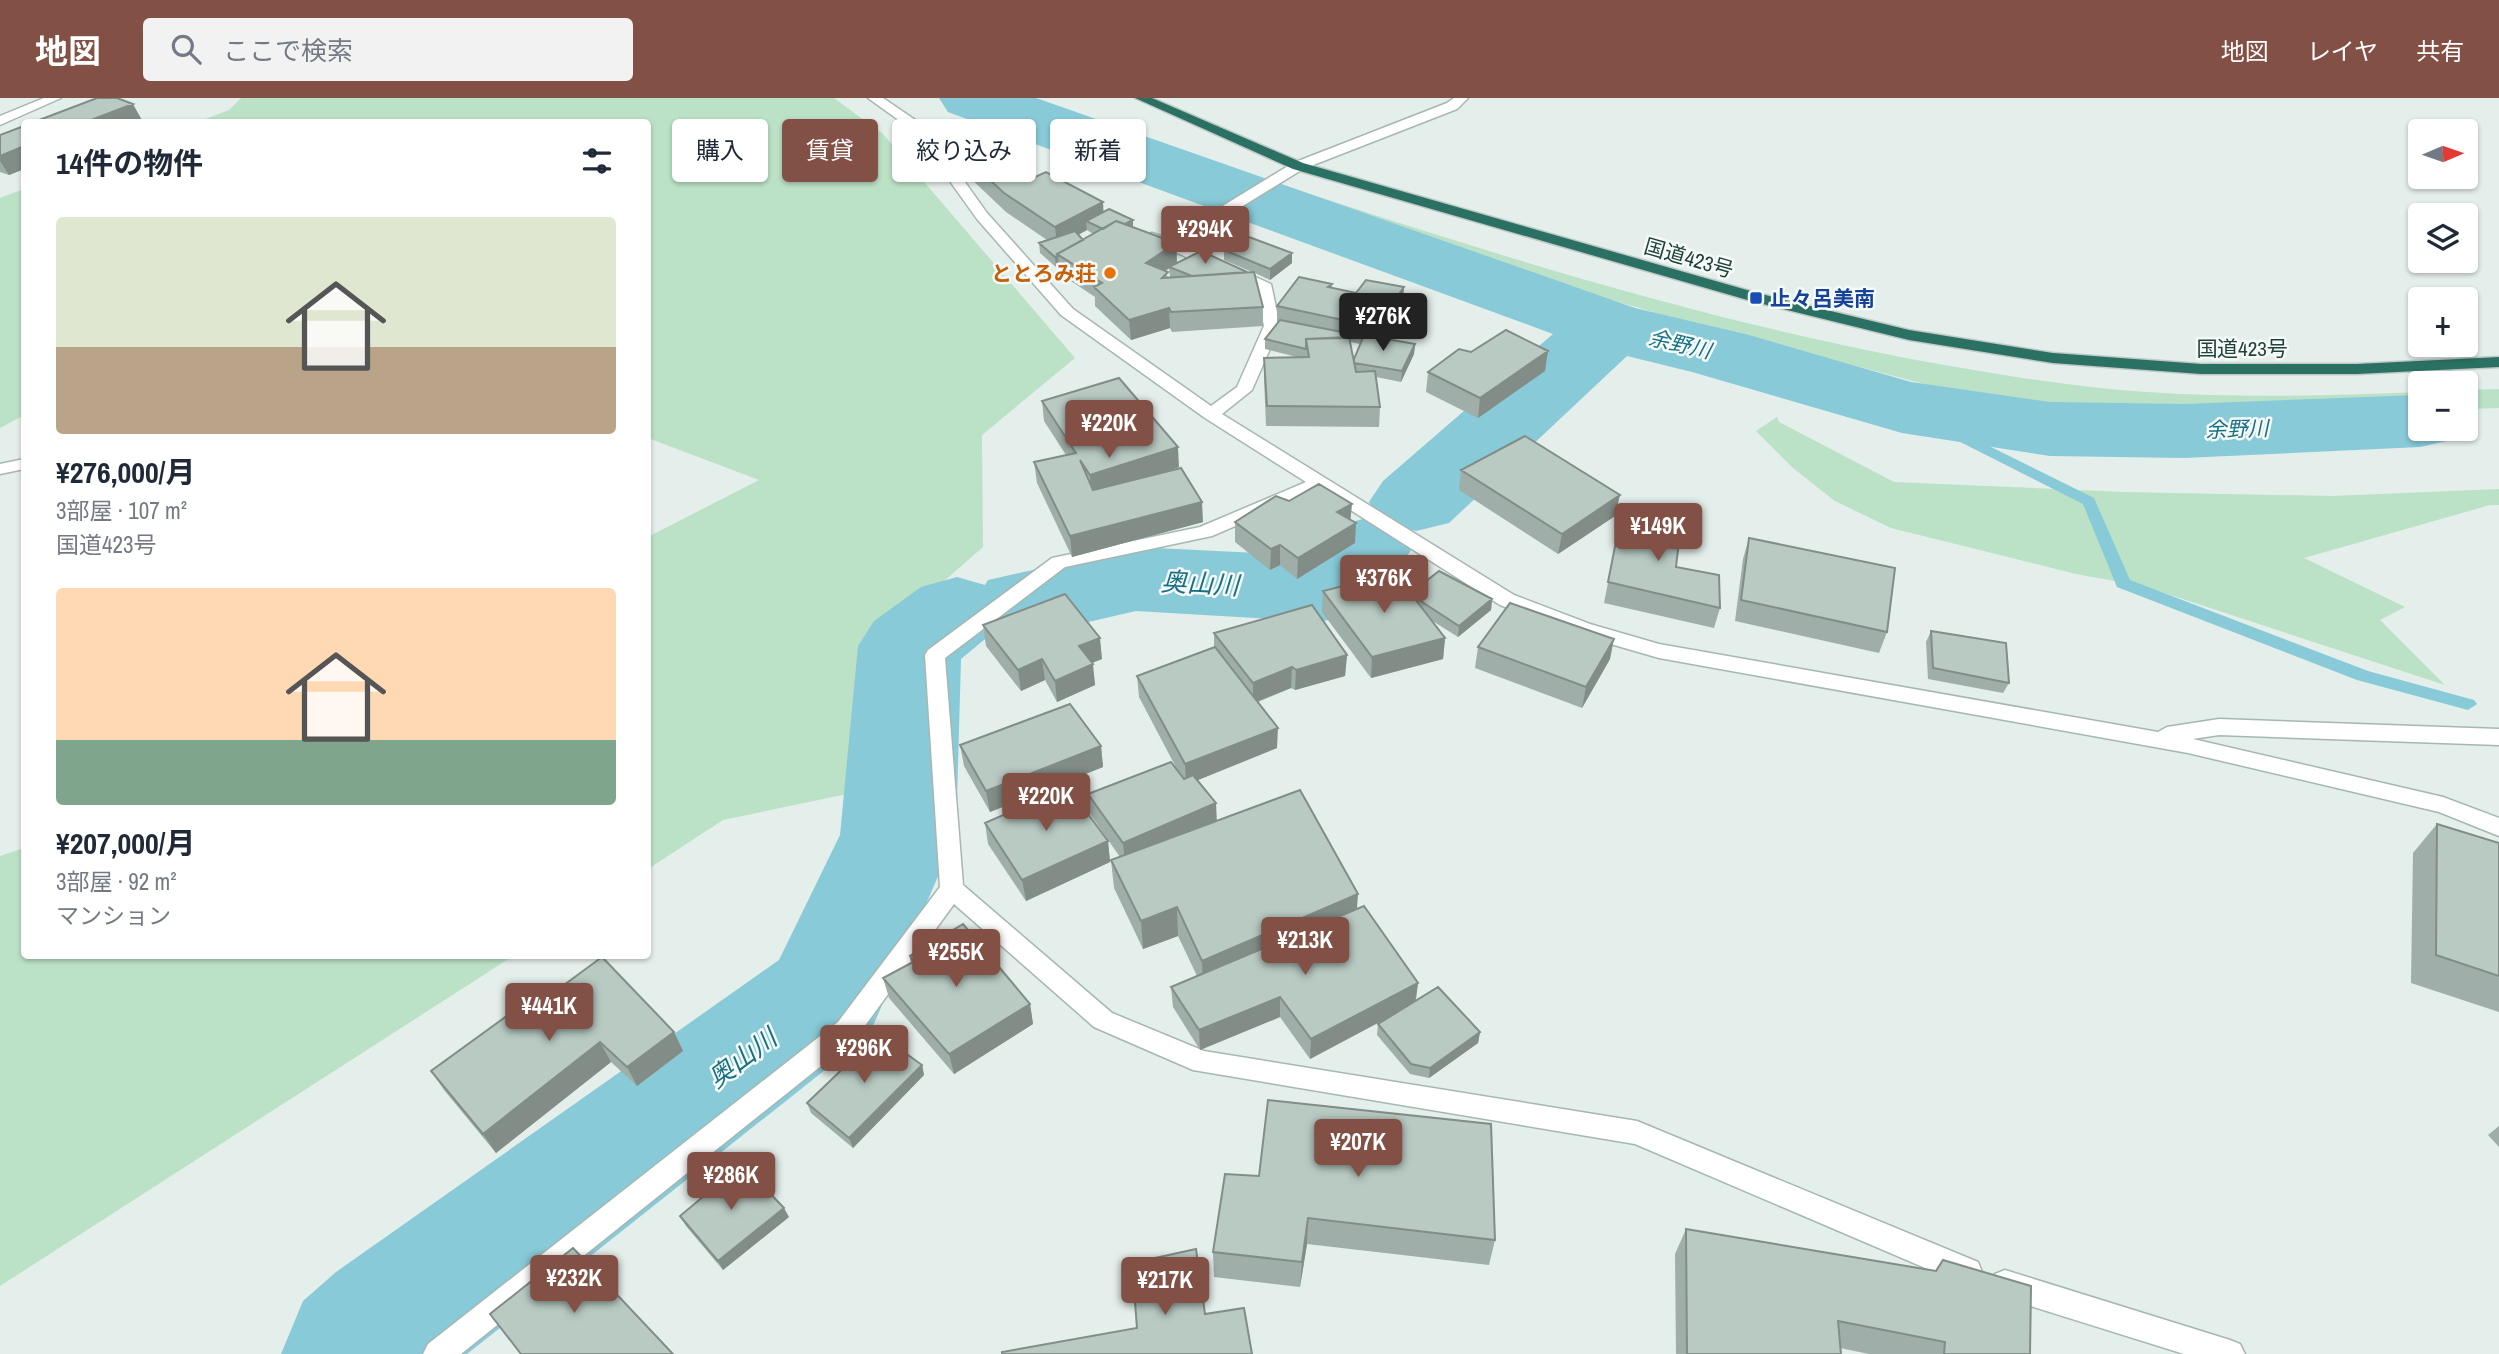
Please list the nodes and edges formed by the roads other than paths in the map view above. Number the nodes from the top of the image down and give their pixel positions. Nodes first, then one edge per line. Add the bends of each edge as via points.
1 (55, 98) edge
2 (874, 98) edge
3 (1141, 98) edge
4 (1462, 98) edge
5 (906, 119) edge
6 (0, 121) edge
7 (1298, 166) junction
8 (958, 182) edge
9 (1144, 233) edge
10 (1169, 245) junction
11 (2499, 362) edge
12 (1211, 414) junction
13 (21, 465) edge
14 (0, 469) edge
15 (1321, 482) junction
16 (2499, 737) edge
17 (2148, 738) junction
18 (2499, 827) edge
19 (952, 889) junction
20 (438, 1354) edge
21 (2230, 1354) edge

1 - 6 street
2 - 5 street
3 - 7 highway, 国道423号
4 - 7 street via 1452,106
7 - 10 street
7 - 11 highway, 国道423号 via 1756,298 1909,335 2053,358 2201,369 2357,369
8 - 12 street via 1067,312
9 - 10 street
10 - 12 street via 1263,284 1272,326 1244,390
12 - 15 street
13 - 14 street
15 - 17 street via 1507,600 1583,629 1659,651
15 - 19 street via 1205,532 1059,562 936,655
16 - 17 street via 2219,727
17 - 18 street via 2442,806
19 - 20 street via 847,1030
19 - 21 street via 1103,1020 1202,1062 1637,1133 1965,1271

